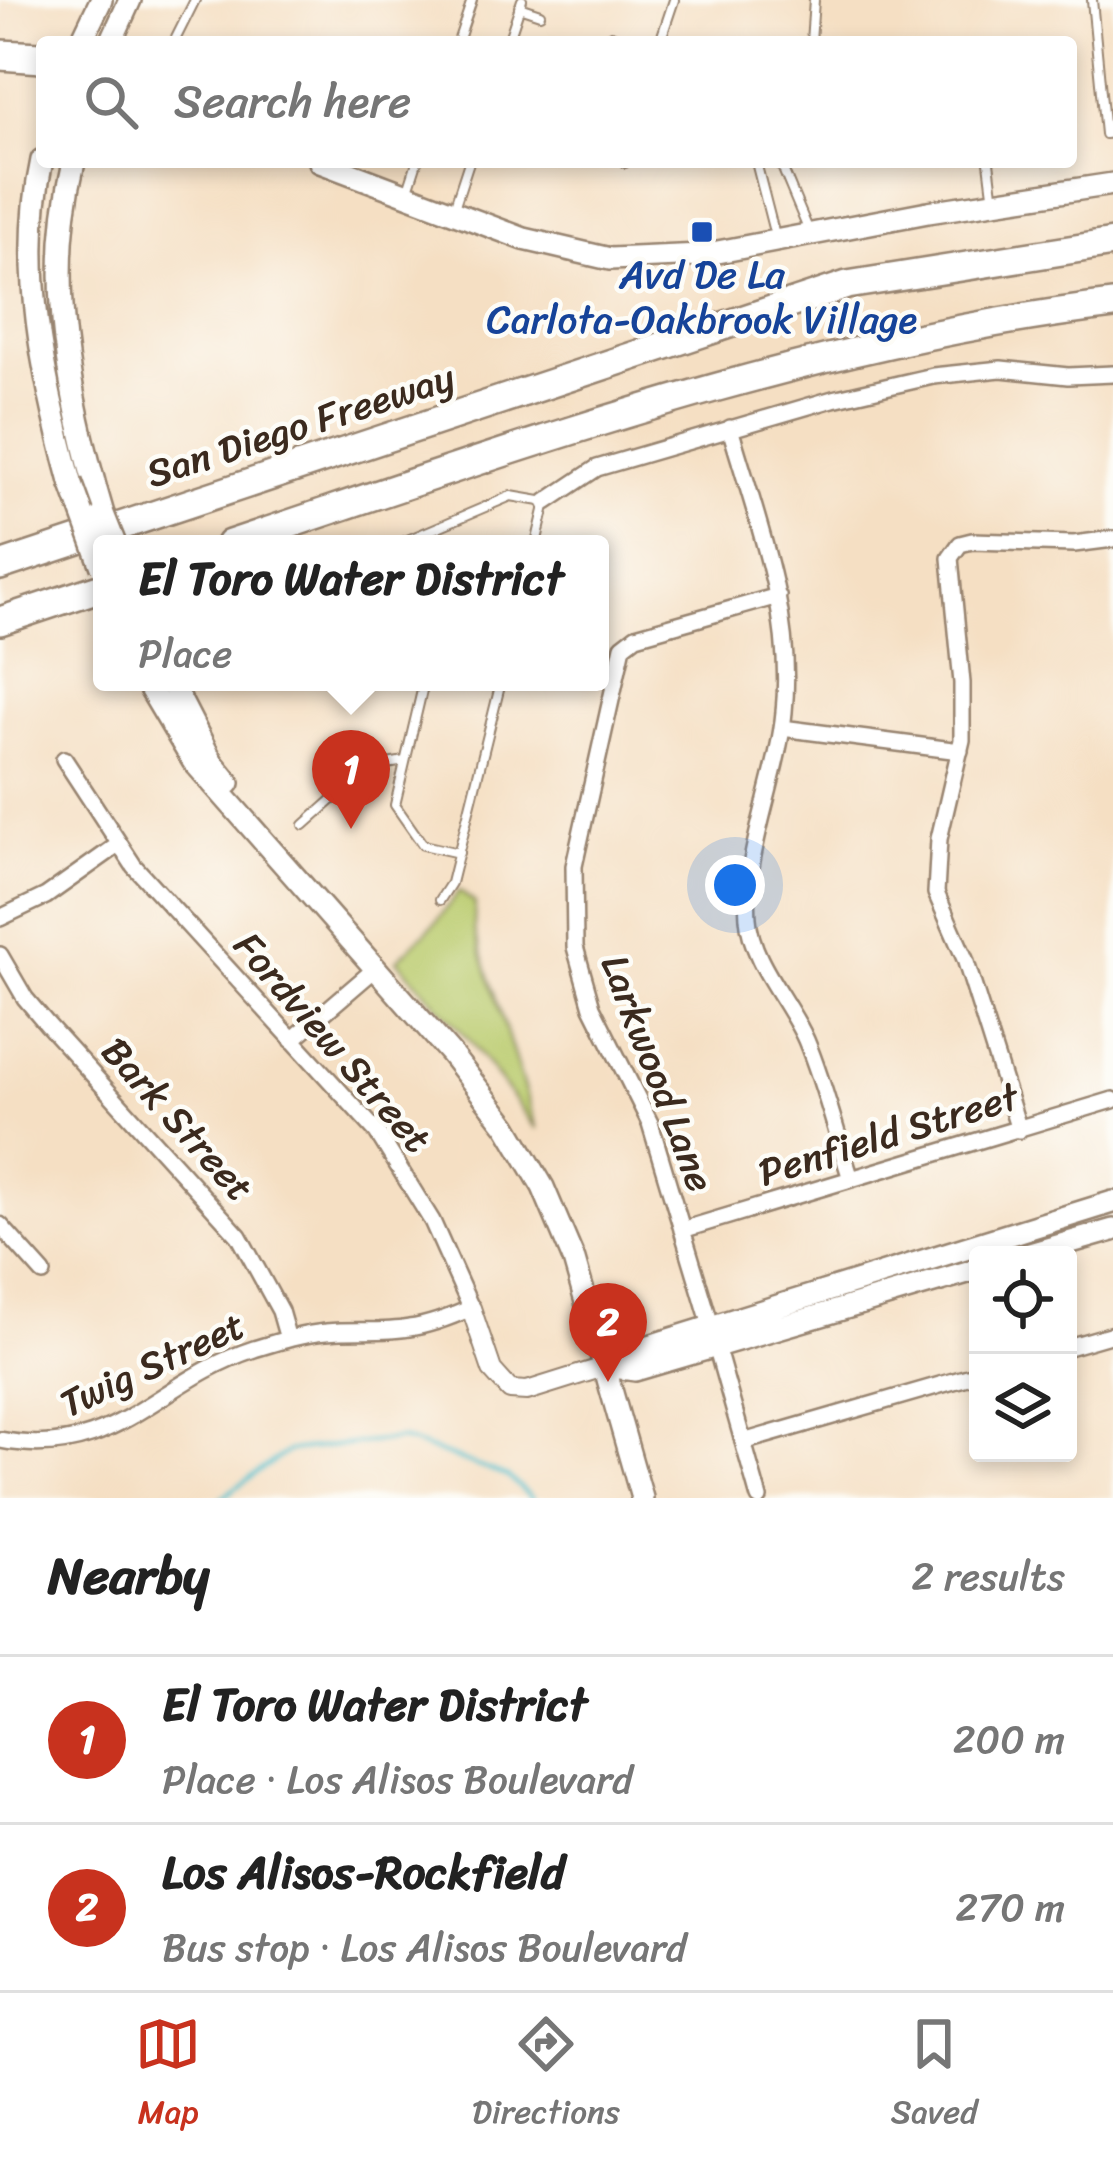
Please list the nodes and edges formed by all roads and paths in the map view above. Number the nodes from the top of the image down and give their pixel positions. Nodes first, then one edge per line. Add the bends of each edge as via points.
1 (101, 0) edge
2 (130, 0) edge
3 (195, 0) edge
4 (472, 0) edge
5 (674, 0) edge
6 (814, 0) edge
7 (1091, 0) edge
8 (521, 3) edge
9 (539, 14) dead end
10 (84, 36) edge
11 (114, 36) edge
12 (177, 36) edge
13 (460, 36) edge
14 (510, 36) edge
15 (662, 36) edge
16 (811, 36) edge
17 (0, 48) edge
18 (36, 50) edge
19 (0, 62) edge
20 (36, 65) edge
21 (1113, 133) edge
22 (41, 168) edge
23 (73, 168) edge
24 (336, 168) edge
25 (415, 168) edge
26 (467, 168) edge
27 (758, 168) edge
28 (783, 168) edge
29 (989, 168) edge
30 (1113, 184) edge
31 (406, 195) junction
32 (994, 203) junction
33 (453, 212) junction
34 (811, 236) junction
35 (777, 242) junction
36 (1113, 243) edge
37 (1113, 304) edge
38 (1113, 374) edge
39 (730, 428) junction
40 (82, 481) junction
41 (547, 502) junction
42 (93, 535) edge
43 (94, 535) edge
44 (95, 535) edge
45 (110, 535) edge
46 (257, 535) edge
47 (419, 535) edge
48 (538, 535) edge
49 (1113, 539) edge
50 (0, 566) edge
51 (93, 589) edge
52 (778, 596) junction
53 (0, 621) edge
54 (151, 691) edge
55 (176, 691) edge
56 (422, 691) edge
57 (500, 691) edge
58 (782, 728) junction
59 (960, 751) junction
60 (64, 759) dead end
61 (405, 761) junction
62 (304, 825) dead end
63 (254, 831) junction
64 (118, 845) junction
65 (459, 853) junction
66 (440, 900) dead end
67 (0, 918) edge
68 (0, 955) edge
69 (375, 969) junction
70 (292, 1040) junction
71 (1113, 1100) edge
72 (1018, 1130) junction
73 (851, 1179) junction
74 (1113, 1202) edge
75 (0, 1225) edge
76 (682, 1230) junction
77 (1113, 1230) edge
78 (1057, 1246) edge
79 (969, 1271) edge
80 (44, 1273) dead end
81 (471, 1308) junction
82 (1113, 1334) edge
83 (714, 1337) junction
84 (288, 1339) junction
85 (1077, 1344) edge
86 (607, 1366) junction
87 (969, 1377) edge
88 (0, 1440) edge
89 (743, 1442) junction
90 (642, 1498) edge
91 (759, 1498) edge

1 - 10 main road
2 - 11 main road
3 - 12 lane
4 - 13 lane
5 - 15 lane
6 - 16 lane
7 - 21 lane via 1105,134
8 - 9 lane
8 - 14 lane
17 - 18 street
19 - 20 street
22 - 40 main road via 36,320 52,412
23 - 40 main road via 60,236 62,310
24 - 31 main road
25 - 31 lane
26 - 33 lane
27 - 35 lane
28 - 34 lane
29 - 32 lane
30 - 32 main road
31 - 33 main road
32 - 34 main road
33 - 35 main road via 610,259
34 - 35 main road
36 - 43 highway, San Diego Freeway via 848,285
37 - 46 highway via 780,367
38 - 39 street via 971,370
39 - 41 street via 597,468
39 - 52 street
40 - 44 main road, bridge
40 - 45 main road, bridge
41 - 47 lane via 511,496
41 - 48 lane
42 - 50 highway, San Diego Freeway
49 - 59 street via 973,541 952,551
51 - 53 highway
52 - 58 street via 787,668
52 - 76 street, Larkwood Lane via 623,646 574,866 572,926 584,988 650,1123
54 - 63 main road via 193,761
55 - 63 main road
56 - 61 lane
57 - 65 lane
58 - 59 street
58 - 73 street via 750,879 749,927 808,1043
59 - 72 street via 939,839 937,893
60 - 64 street, Fordview Street
61 - 62 lane via 369,767
61 - 65 lane via 395,806 423,845
63 - 69 main road
64 - 67 street
64 - 70 street, Fordview Street
65 - 66 lane
68 - 84 street, Bark Street via 47,1024 239,1236
69 - 70 street
69 - 86 main road via 467,1073 531,1166 574,1260
70 - 81 street, Fordview Street via 408,1176
71 - 72 street, Penfield Street
72 - 73 street, Penfield Street
73 - 76 street, Penfield Street
74 - 83 main road
75 - 80 street
76 - 83 street, Larkwood Lane
77 - 78 main road
79 - 83 main road
81 - 84 street, Twig Street via 409,1328
81 - 86 street, Fordview Street via 491,1370 510,1390
82 - 85 street
83 - 86 main road via 630,1352
83 - 89 street, Larkwood Lane
84 - 88 street, Twig Street via 220,1363 103,1433 47,1446
86 - 90 main road
87 - 89 street
89 - 91 street, Larkwood Lane

